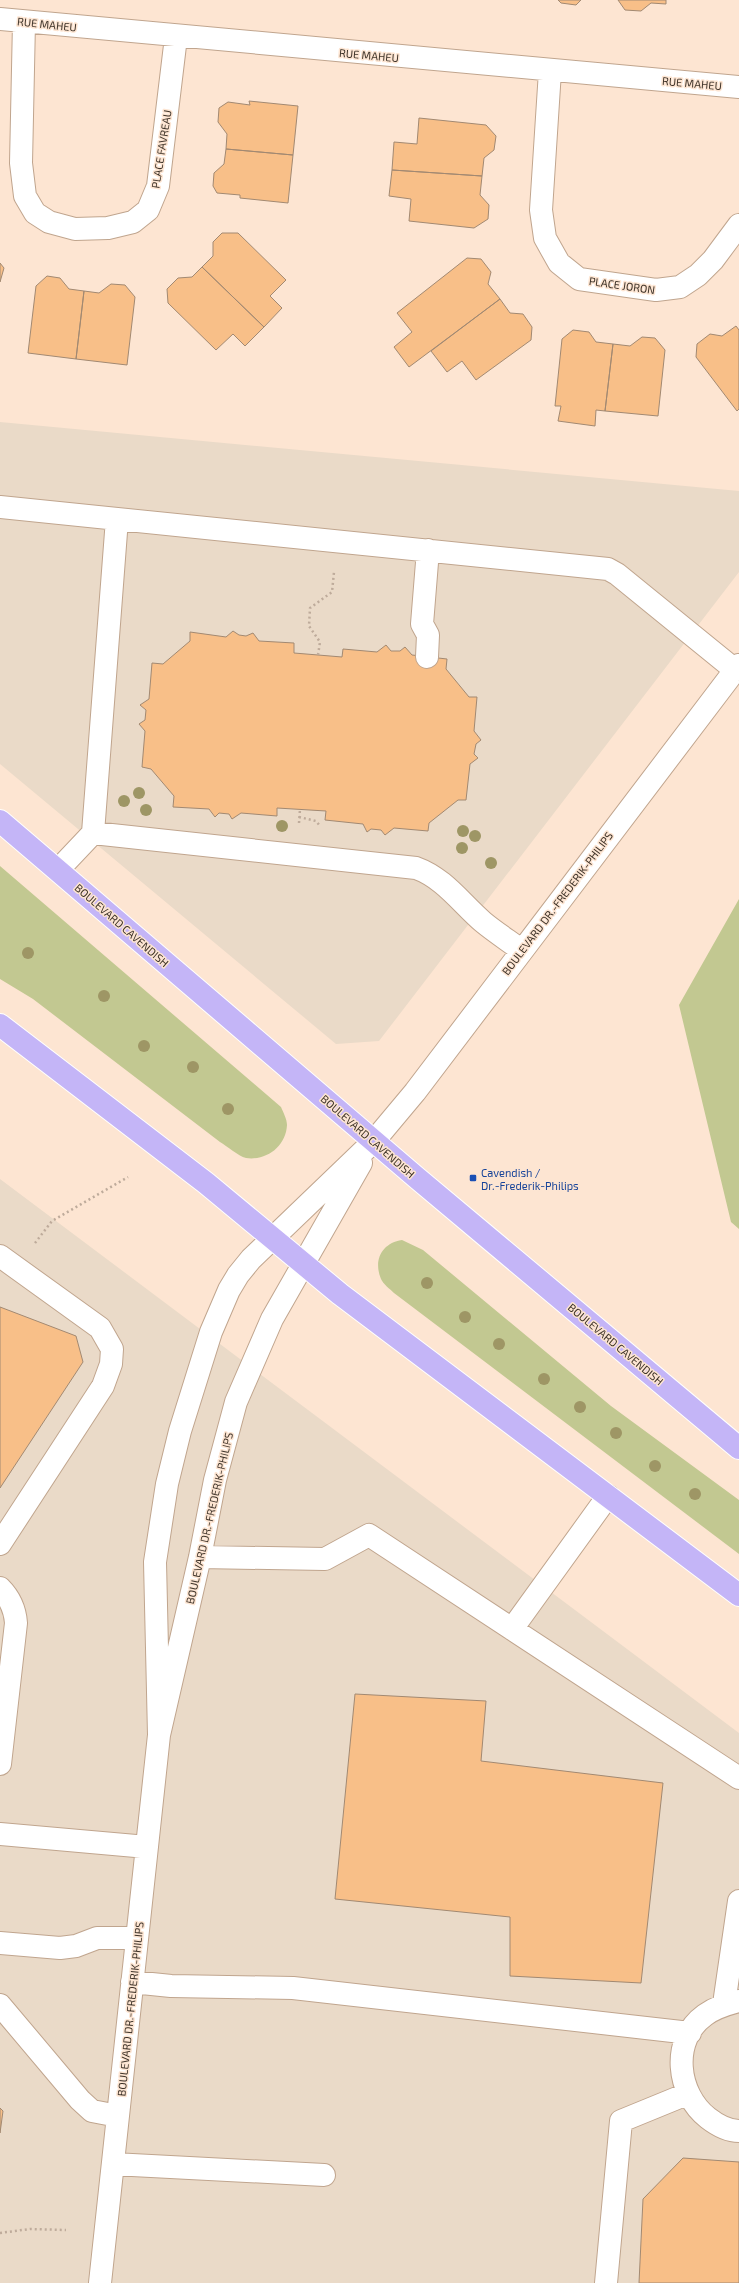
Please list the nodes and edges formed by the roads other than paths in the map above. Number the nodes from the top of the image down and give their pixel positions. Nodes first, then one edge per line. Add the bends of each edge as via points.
1 (0, 19) edge
2 (24, 22) junction
3 (176, 37) junction
4 (550, 71) junction
5 (739, 87) edge
6 (739, 225) edge
7 (0, 507) edge
8 (117, 519) junction
9 (428, 550) junction
10 (427, 657) dead end
11 (737, 668) edge
12 (0, 821) edge
13 (93, 833) junction
14 (58, 870) junction
15 (521, 950) junction
16 (0, 1025) edge
17 (374, 1141) junction
18 (273, 1237) junction
19 (0, 1256) edge
20 (303, 1263) junction
21 (739, 1448) edge
22 (608, 1496) junction
23 (0, 1544) edge
24 (200, 1557) junction
25 (0, 1588) edge
26 (739, 1595) edge
27 (512, 1629) junction
28 (160, 1735) junction
29 (0, 1764) edge
30 (739, 1778) edge
31 (0, 1834) edge
32 (147, 1847) junction
33 (739, 1901) edge
34 (137, 1938) junction
35 (0, 1943) edge
36 (132, 1982) junction
37 (731, 2003) edge
38 (0, 2005) edge
39 (690, 2033) junction
40 (687, 2094) junction
41 (118, 2116) junction
42 (739, 2131) edge
43 (113, 2164) junction
44 (324, 2175) dead end
45 (100, 2283) edge
46 (606, 2283) edge

1 - 2 street, RUE MAHEU
2 - 3 street, RUE MAHEU
2 - 3 street, PLACE FAVREAU via 21,163 25,196 35,213 50,222 75,229 108,228 132,222 148,210 158,186
3 - 4 street, RUE MAHEU
4 - 5 street, RUE MAHEU
4 - 6 street, PLACE JORON via 541,210 544,238 559,263 579,279 656,290 680,287 698,275 713,260
7 - 8 street
8 - 9 street
8 - 13 street
9 - 10 street via 422,624 428,635
9 - 11 street via 608,569
11 - 15 street, BOULEVARD DR.-FREDERIK-PHILIPS
12 - 14 main road, BOULEVARD CAVENDISH
13 - 14 street
13 - 15 street via 416,868 430,873 483,922
14 - 17 main road, BOULEVARD CAVENDISH
15 - 17 street, BOULEVARD DR.-FREDERIK-PHILIPS via 415,1092
16 - 18 main road via 206,1182
17 - 18 street, BOULEVARD DR.-FREDERIK-PHILIPS
17 - 20 street, BOULEVARD DR.-FREDERIK-PHILIPS
17 - 21 main road, BOULEVARD CAVENDISH
18 - 20 main road
18 - 28 street, BOULEVARD DR.-FREDERIK-PHILIPS via 238,1275 221,1307 197,1373 167,1484 155,1562
19 - 23 street via 100,1328 112,1349 111,1364 103,1386
20 - 22 main road via 352,1304
20 - 24 street, BOULEVARD DR.-FREDERIK-PHILIPS via 272,1319 236,1402 213,1487
22 - 26 main road
22 - 27 street
24 - 27 street via 325,1559 369,1536
24 - 28 street, BOULEVARD DR.-FREDERIK-PHILIPS
25 - 29 street via 9,1598 15,1611 16,1623
27 - 30 street
28 - 32 street, BOULEVARD DR.-FREDERIK-PHILIPS
31 - 32 street
32 - 34 street, BOULEVARD DR.-FREDERIK-PHILIPS
33 - 37 street
34 - 35 street via 97,1938 76,1946 60,1948
34 - 36 street, BOULEVARD DR.-FREDERIK-PHILIPS
36 - 39 street via 171,1986 294,1988
36 - 41 street, BOULEVARD DR.-FREDERIK-PHILIPS
37 - 39 street via 704,2015
38 - 41 street via 80,2100 92,2111
39 - 40 street via 682,2052 681,2074
40 - 42 street via 699,2111 715,2124
40 - 46 street via 621,2121
41 - 43 street, BOULEVARD DR.-FREDERIK-PHILIPS
43 - 44 street
43 - 45 street, BOULEVARD DR.-FREDERIK-PHILIPS

